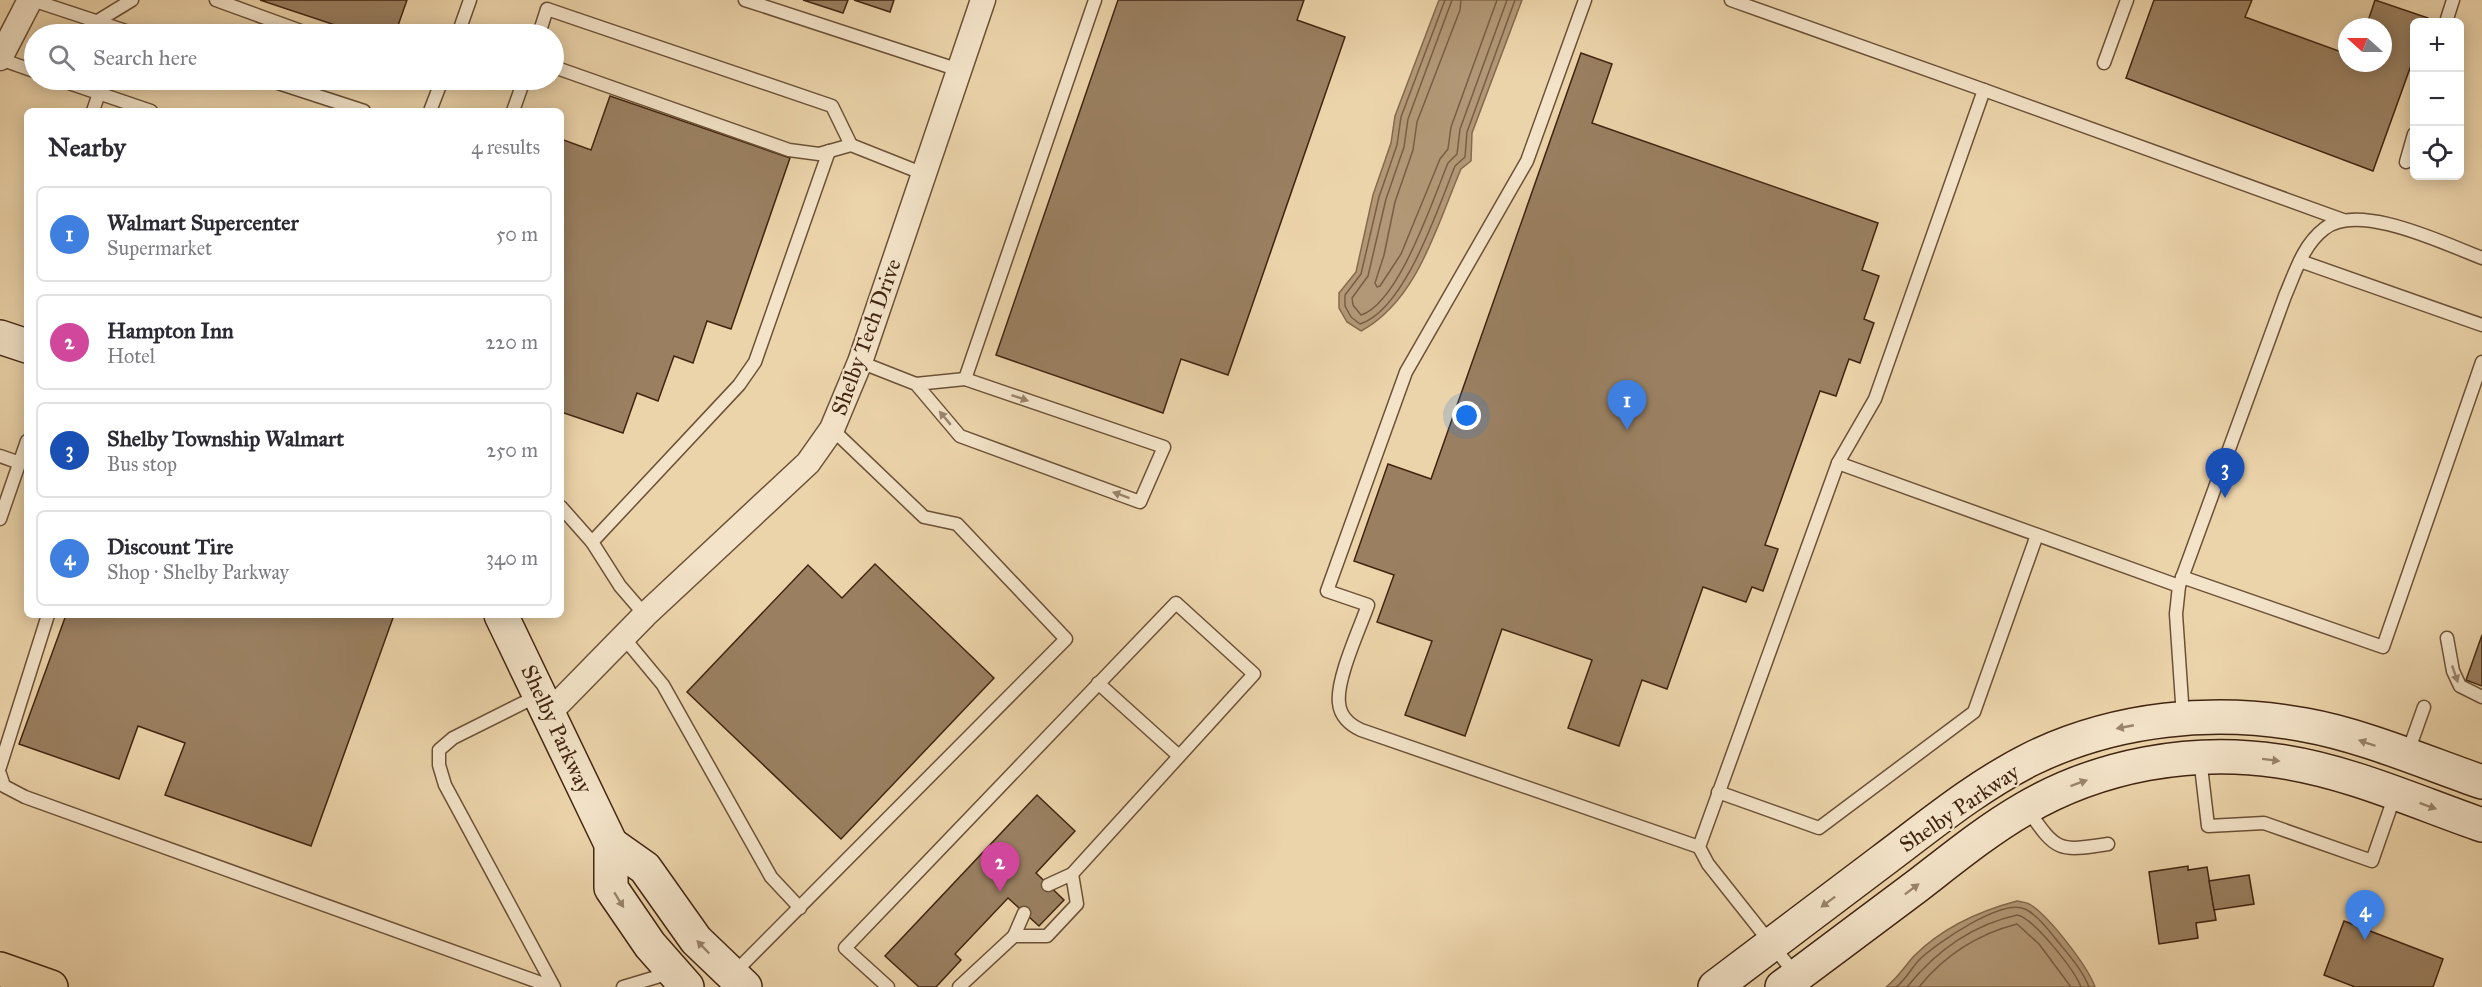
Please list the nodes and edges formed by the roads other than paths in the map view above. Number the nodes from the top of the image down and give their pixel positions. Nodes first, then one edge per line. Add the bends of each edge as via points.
1 (31, 0) edge
2 (132, 0) edge
3 (216, 0) edge
4 (470, 0) edge
5 (745, 0) edge
6 (983, 0) edge
7 (1095, 0) edge
8 (1585, 0) edge
9 (1731, 0) edge
10 (2127, 0) edge
11 (2452, 0) edge
12 (2447, 18) edge
13 (96, 22) junction
14 (102, 24) edge
15 (282, 24) edge
16 (462, 24) edge
17 (542, 24) edge
18 (0, 58) edge
19 (2104, 63) dead end
20 (24, 67) edge
21 (959, 70) junction
22 (564, 71) edge
23 (90, 90) edge
24 (300, 90) edge
25 (437, 90) edge
26 (520, 90) edge
27 (1984, 90) junction
28 (99, 93) junction
29 (94, 108) edge
30 (142, 108) edge
31 (355, 108) edge
32 (431, 108) edge
33 (514, 108) edge
34 (851, 145) junction
35 (2410, 150) edge
36 (829, 151) junction
37 (2406, 162) dead end
38 (924, 174) junction
39 (2343, 220) junction
40 (2482, 258) edge
41 (2300, 261) junction
42 (2482, 325) edge
43 (0, 337) edge
44 (24, 345) edge
45 (860, 362) junction
46 (2482, 362) edge
47 (965, 379) junction
48 (916, 384) junction
49 (832, 429) junction
50 (24, 450) edge
51 (0, 456) edge
52 (20, 462) junction
53 (1838, 464) junction
54 (564, 510) edge
55 (0, 519) edge
56 (2037, 535) junction
57 (592, 542) junction
58 (2181, 581) junction
59 (645, 615) junction
60 (47, 618) edge
61 (502, 618) edge
62 (624, 638) junction
63 (2446, 638) dead end
64 (1098, 683) junction
65 (2482, 697) edge
66 (545, 704) junction
67 (2424, 707) dead end
68 (2183, 718) junction
69 (1179, 756) junction
70 (2407, 756) junction
71 (2200, 757) junction
72 (2153, 763) junction
73 (0, 767) edge
74 (0, 774) edge
75 (2482, 782) edge
76 (1718, 792) junction
77 (2396, 795) junction
78 (2026, 807) junction
79 (2481, 824) edge
80 (611, 844) junction
81 (2108, 844) dead end
82 (1699, 847) junction
83 (1875, 866) junction
84 (1072, 874) junction
85 (1048, 885) dead end
86 (800, 908) junction
87 (1024, 913) dead end
88 (1877, 916) junction
89 (1014, 936) junction
90 (1772, 945) junction
91 (0, 969) edge
92 (679, 980) edge
93 (739, 981) edge
94 (1789, 982) edge
95 (51, 987) edge
96 (553, 987) edge
97 (622, 987) edge
98 (888, 987) edge
99 (959, 987) edge
100 (1715, 987) edge

1 - 13 lane
1 - 18 street
2 - 13 lane
3 - 15 lane
4 - 16 lane
5 - 21 lane
6 - 21 street, Shelby Tech Drive
7 - 47 lane
8 - 82 lane via 1527,161 1406,372 1327,591 1368,605 1339,689 1338,704 1343,717 1361,730
9 - 27 lane
10 - 19 lane
11 - 12 lane
13 - 14 lane
17 - 34 lane via 547,9 832,106
18 - 20 lane
21 - 38 street, Shelby Tech Drive
22 - 36 lane via 789,150 819,154
23 - 28 lane
24 - 31 lane
25 - 32 lane
26 - 33 lane
27 - 39 lane
27 - 53 lane via 1875,399
28 - 29 lane
28 - 30 lane
34 - 36 lane
34 - 38 lane
35 - 37 lane
36 - 57 lane via 755,362 739,385
38 - 45 street, Shelby Tech Drive
39 - 40 lane via 2385,222
39 - 41 lane via 2314,238
41 - 42 lane
41 - 58 lane
43 - 44 street
45 - 48 lane
45 - 49 street, Shelby Tech Drive
46 - 58 lane via 2383,647
47 - 48 lane
47 -> 48 lane via 1164,447 1140,502 960,436
49 - 59 street, Shelby Tech Drive via 808,463
49 - 86 lane via 924,517 957,524 1066,639
50 - 52 lane
51 - 52 lane
52 - 55 lane
53 - 56 lane
53 - 76 lane
54 - 57 lane
56 - 58 lane
56 - 76 lane via 1974,712 1819,828
57 - 59 lane via 620,586
58 - 68 lane via 2176,614
59 - 62 street, Shelby Tech Drive
60 - 73 lane
61 - 66 street, Shelby Parkway
62 - 66 street, Shelby Tech Drive
62 - 86 lane via 663,685 771,877
63 -> 65 lane via 2460,686
64 - 69 lane
64 - 69 lane via 1176,603 1254,674
64 - 98 lane via 845,948
66 - 80 street, Shelby Parkway
66 - 96 lane via 453,738 439,750 439,765 445,785
67 - 70 lane
70 -> 68 street, Shelby Parkway via 2308,725 2248,717
68 - 72 street via 2180,740
68 -> 83 street, Shelby Parkway via 2100,733 2032,759 1986,785
69 - 84 lane
70 - 75 street, Shelby Parkway
71 - 72 street, Shelby Parkway
71 -> 77 street, Shelby Parkway via 2253,758 2303,765
71 - 77 lane via 2208,826 2264,823 2372,861
78 -> 72 street, Shelby Parkway via 2071,786
74 - 96 lane via 4,786 25,797
76 - 82 lane
77 -> 79 street, Shelby Parkway
78 - 81 lane via 2047,837 2061,847 2078,849
88 -> 78 street, Shelby Parkway
80 -> 92 street, Shelby Parkway via 611,888
93 -> 80 street, Shelby Parkway via 696,940 645,868
82 - 90 lane
83 - 88 street via 1866,895
83 -> 90 street, Shelby Parkway
84 - 85 lane
84 - 89 lane via 1077,904 1047,936
86 - 93 lane
87 - 89 lane
88 - 94 street, Shelby Parkway
89 - 99 lane
90 - 94 lane
90 - 100 street, Shelby Parkway
91 - 95 highway
92 - 97 lane

